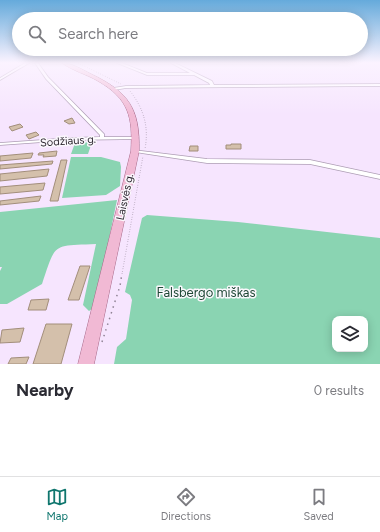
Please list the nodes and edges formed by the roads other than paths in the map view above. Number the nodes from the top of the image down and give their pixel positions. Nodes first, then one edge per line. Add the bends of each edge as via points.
1 (49, 80) edge
2 (97, 80) edge
3 (207, 80) edge
4 (380, 85) edge
5 (212, 86) junction
6 (114, 89) junction
7 (136, 138) junction
8 (102, 139) junction
9 (0, 144) edge
10 (135, 151) junction
11 (380, 177) edge
12 (86, 364) edge

1 - 8 street via 102,135
2 - 6 main road, Laisvės g.
3 - 5 street
4 - 5 street
5 - 6 street
6 - 7 main road, Laisvės g. via 131,109 136,124
7 - 8 street, Sodžiaus g.
7 - 10 main road, Laisvės g.
8 - 9 street, Sodžiaus g.
10 - 11 street via 207,161 310,162
10 - 12 main road, Laisvės g.

